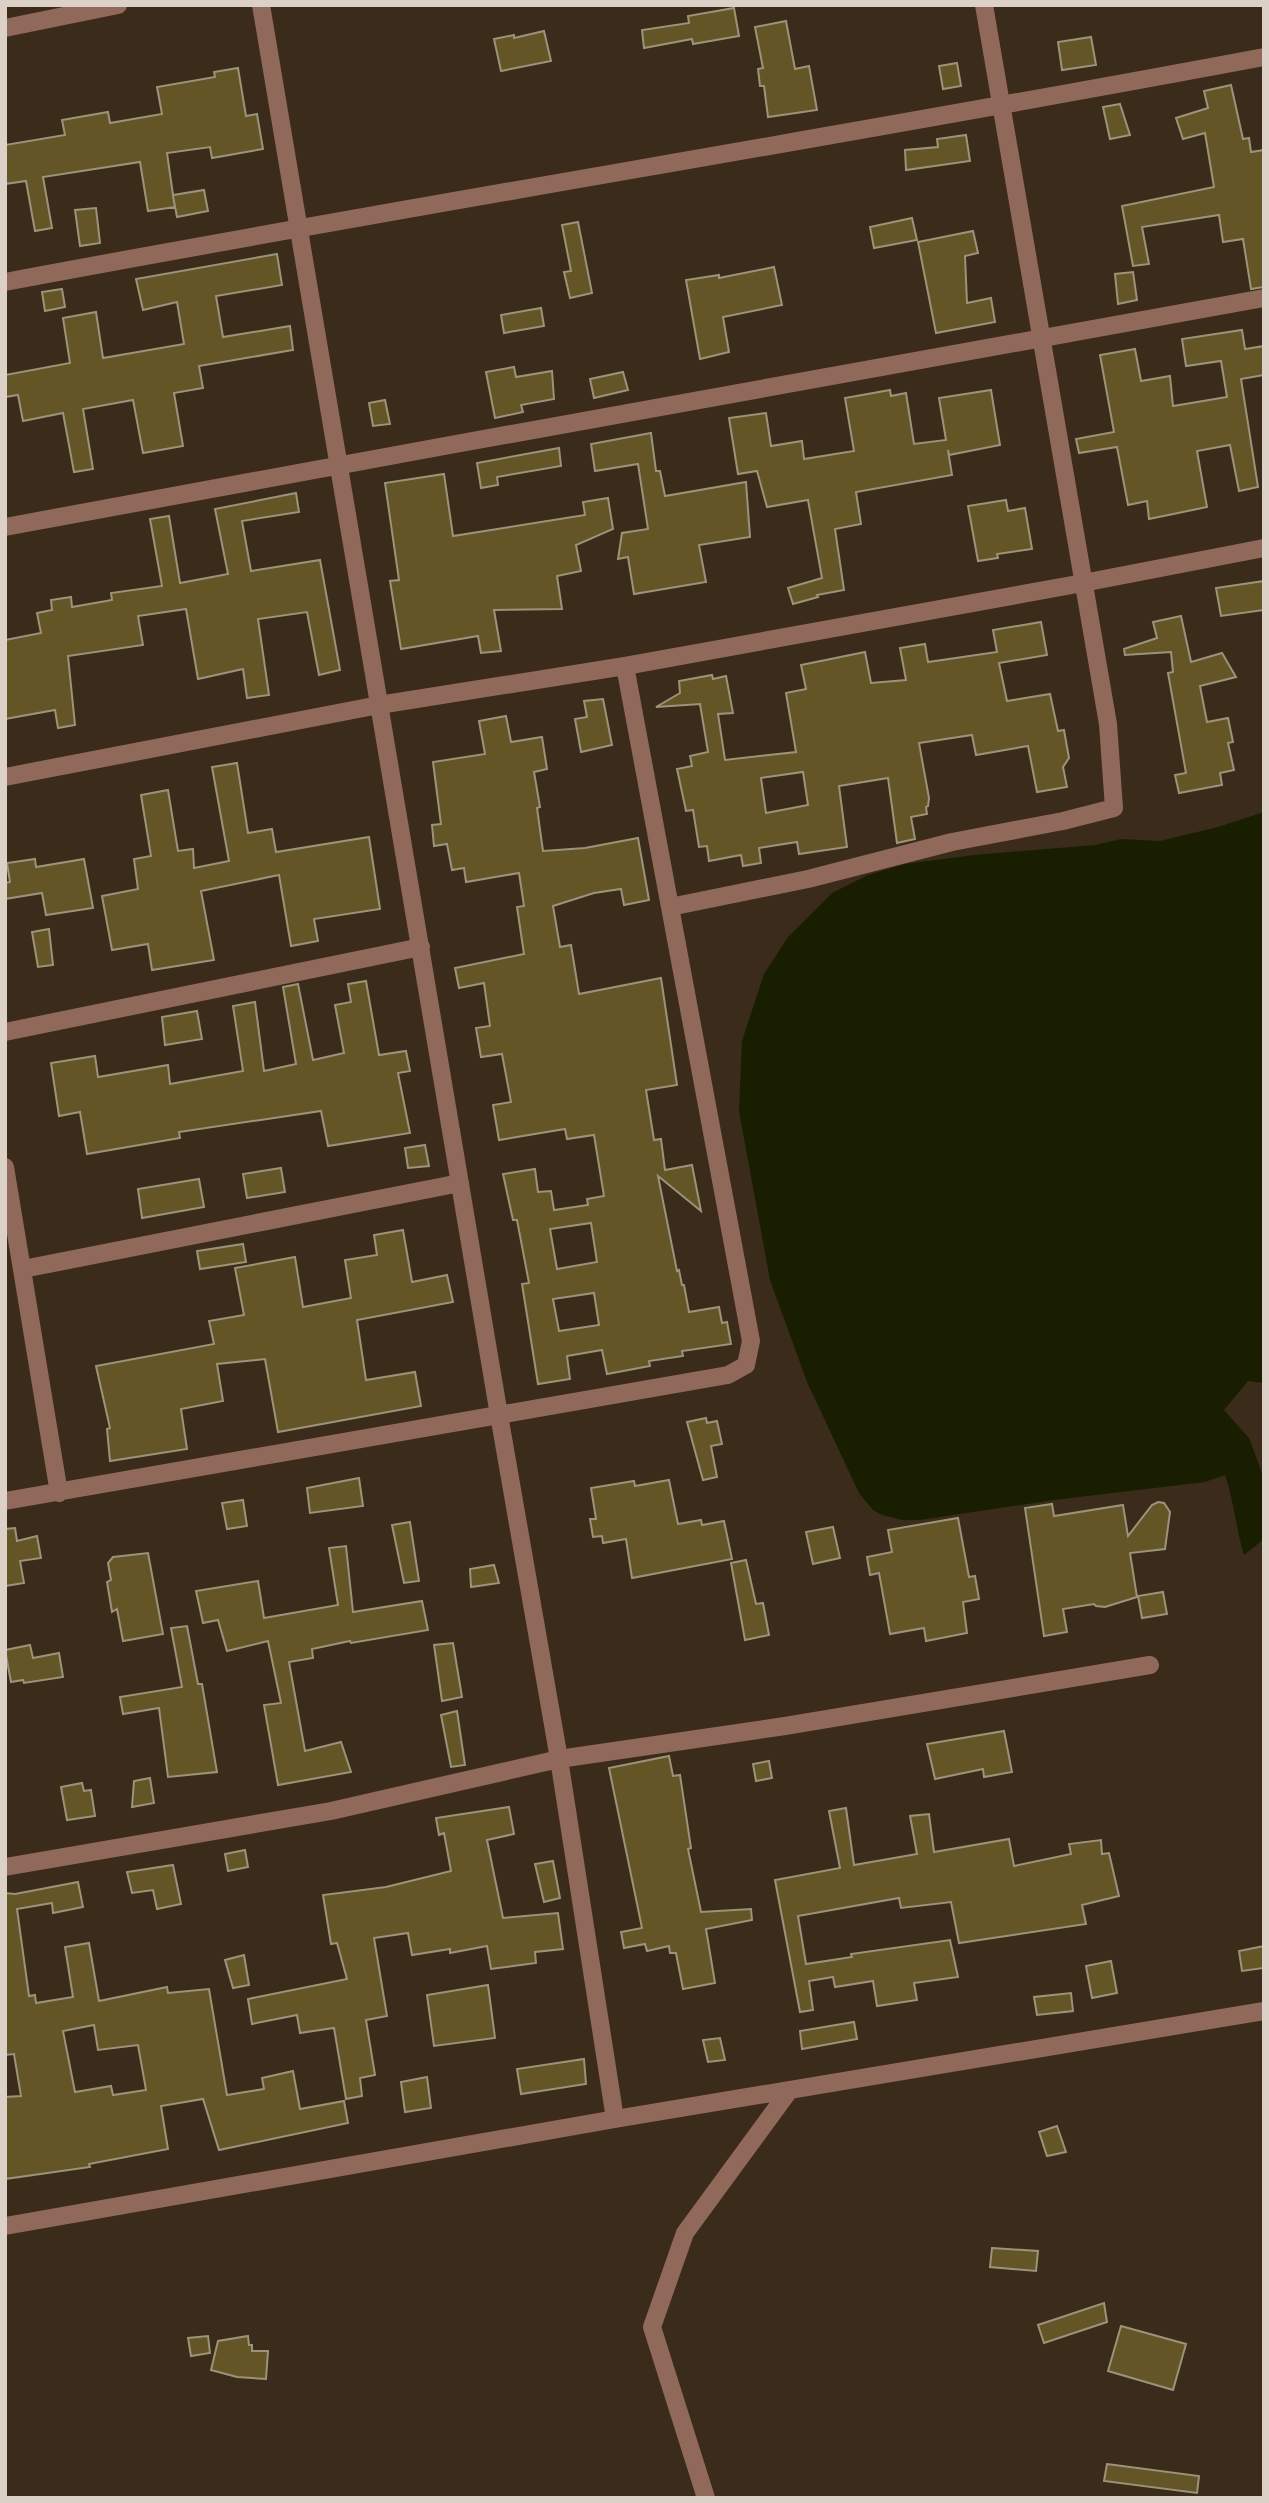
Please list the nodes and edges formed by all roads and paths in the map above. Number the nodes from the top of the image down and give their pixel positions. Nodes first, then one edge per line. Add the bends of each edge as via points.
1 (118, 5) edge
2 (261, 5) edge
3 (984, 5) edge
4 (5, 27) edge
5 (1264, 57) edge
6 (1002, 106) junction
7 (299, 227) junction
8 (5, 282) edge
9 (1264, 298) edge
10 (1043, 340) junction
11 (340, 463) junction
12 (5, 527) edge
13 (1264, 548) edge
14 (1083, 583) junction
15 (625, 666) junction
16 (379, 705) junction
17 (5, 777) edge
18 (670, 907) junction
19 (421, 947) junction
20 (5, 1032) edge
21 (5, 1167) edge
22 (460, 1183) junction
23 (23, 1269) junction
24 (499, 1415) junction
25 (59, 1493) junction
26 (5, 1501) edge
27 (1150, 1665) dead end
28 (559, 1759) junction
29 (5, 1867) edge
30 (1264, 2011) edge
31 (789, 2091) junction
32 (615, 2119) junction
33 (5, 2225) edge
34 (705, 2498) edge

1 - 4 street
2 - 7 street
3 - 6 street
5 - 6 street
6 - 7 street
6 - 10 street
7 - 8 street
7 - 11 street
9 - 10 street
10 - 11 street
10 - 14 street
11 - 12 street
11 - 16 street
13 - 14 street
14 - 15 street
14 - 18 street via 1108,724 1114,808
15 - 16 street
15 - 18 street
16 - 17 street
16 - 19 street
18 - 24 street via 751,1341 746,1365 728,1375
19 - 20 street
19 - 22 street
21 - 23 street
22 - 23 street
22 - 24 street
23 - 25 street
24 - 25 street
24 - 28 street
25 - 26 street
27 - 28 street
28 - 29 street via 331,1811
28 - 32 street
30 - 31 street
31 - 32 street
31 - 34 street via 685,2233 652,2327
32 - 33 street

